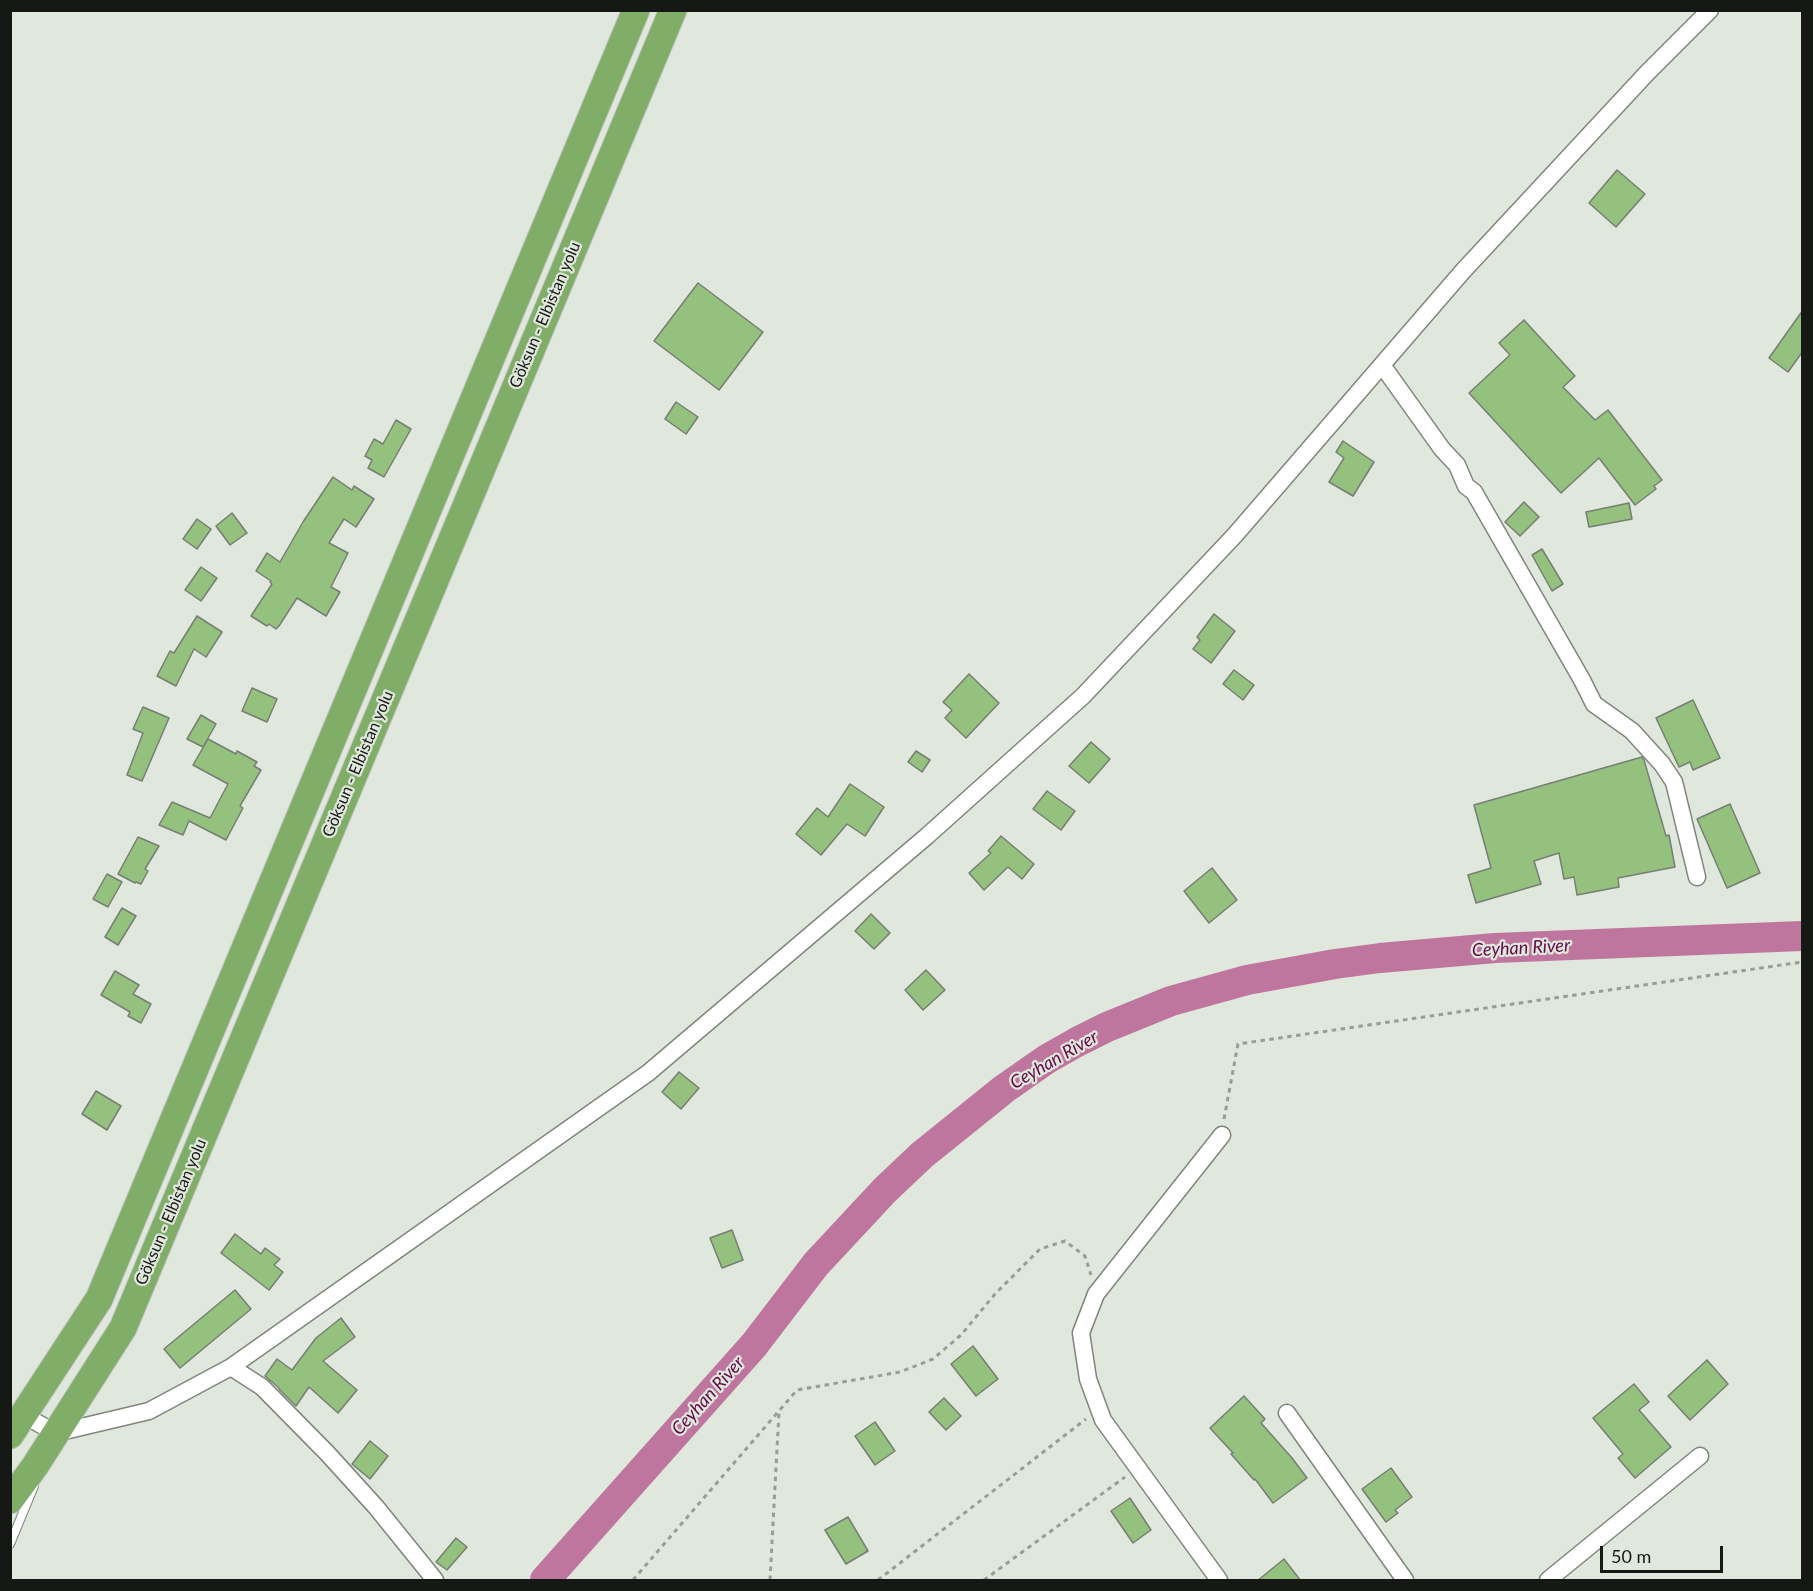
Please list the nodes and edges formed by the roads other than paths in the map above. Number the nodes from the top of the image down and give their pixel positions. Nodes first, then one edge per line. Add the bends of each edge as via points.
1 (636, 10) edge
2 (673, 10) edge
3 (1710, 10) edge
4 (1382, 364) junction
5 (1697, 877) dead end
6 (1222, 1135) road end
7 (231, 1367) junction
8 (1287, 1413) dead end
9 (17, 1425) edge
10 (56, 1433) junction
11 (1700, 1456) dead end
12 (10, 1500) edge
13 (10, 1544) edge
14 (435, 1581) edge
15 (1219, 1581) edge
16 (1405, 1581) edge
17 (1548, 1581) edge

1 - 9 highway, Göksun - Elbistan yolu via 99,1299
2 - 10 highway, Göksun - Elbistan yolu via 123,1328
3 - 4 street via 1463,271
4 - 5 street via 1474,492 1594,704 1632,731 1674,782
4 - 7 street via 1235,534 1083,696 927,836 648,1073
6 - 15 street via 1096,1294 1081,1333 1088,1379 1103,1420
7 - 10 street via 149,1411
7 - 14 street via 262,1387 328,1454
8 - 16 street
9 - 10 street
10 - 12 highway, Göksun - Elbistan yolu
10 - 13 lane
11 - 17 street

